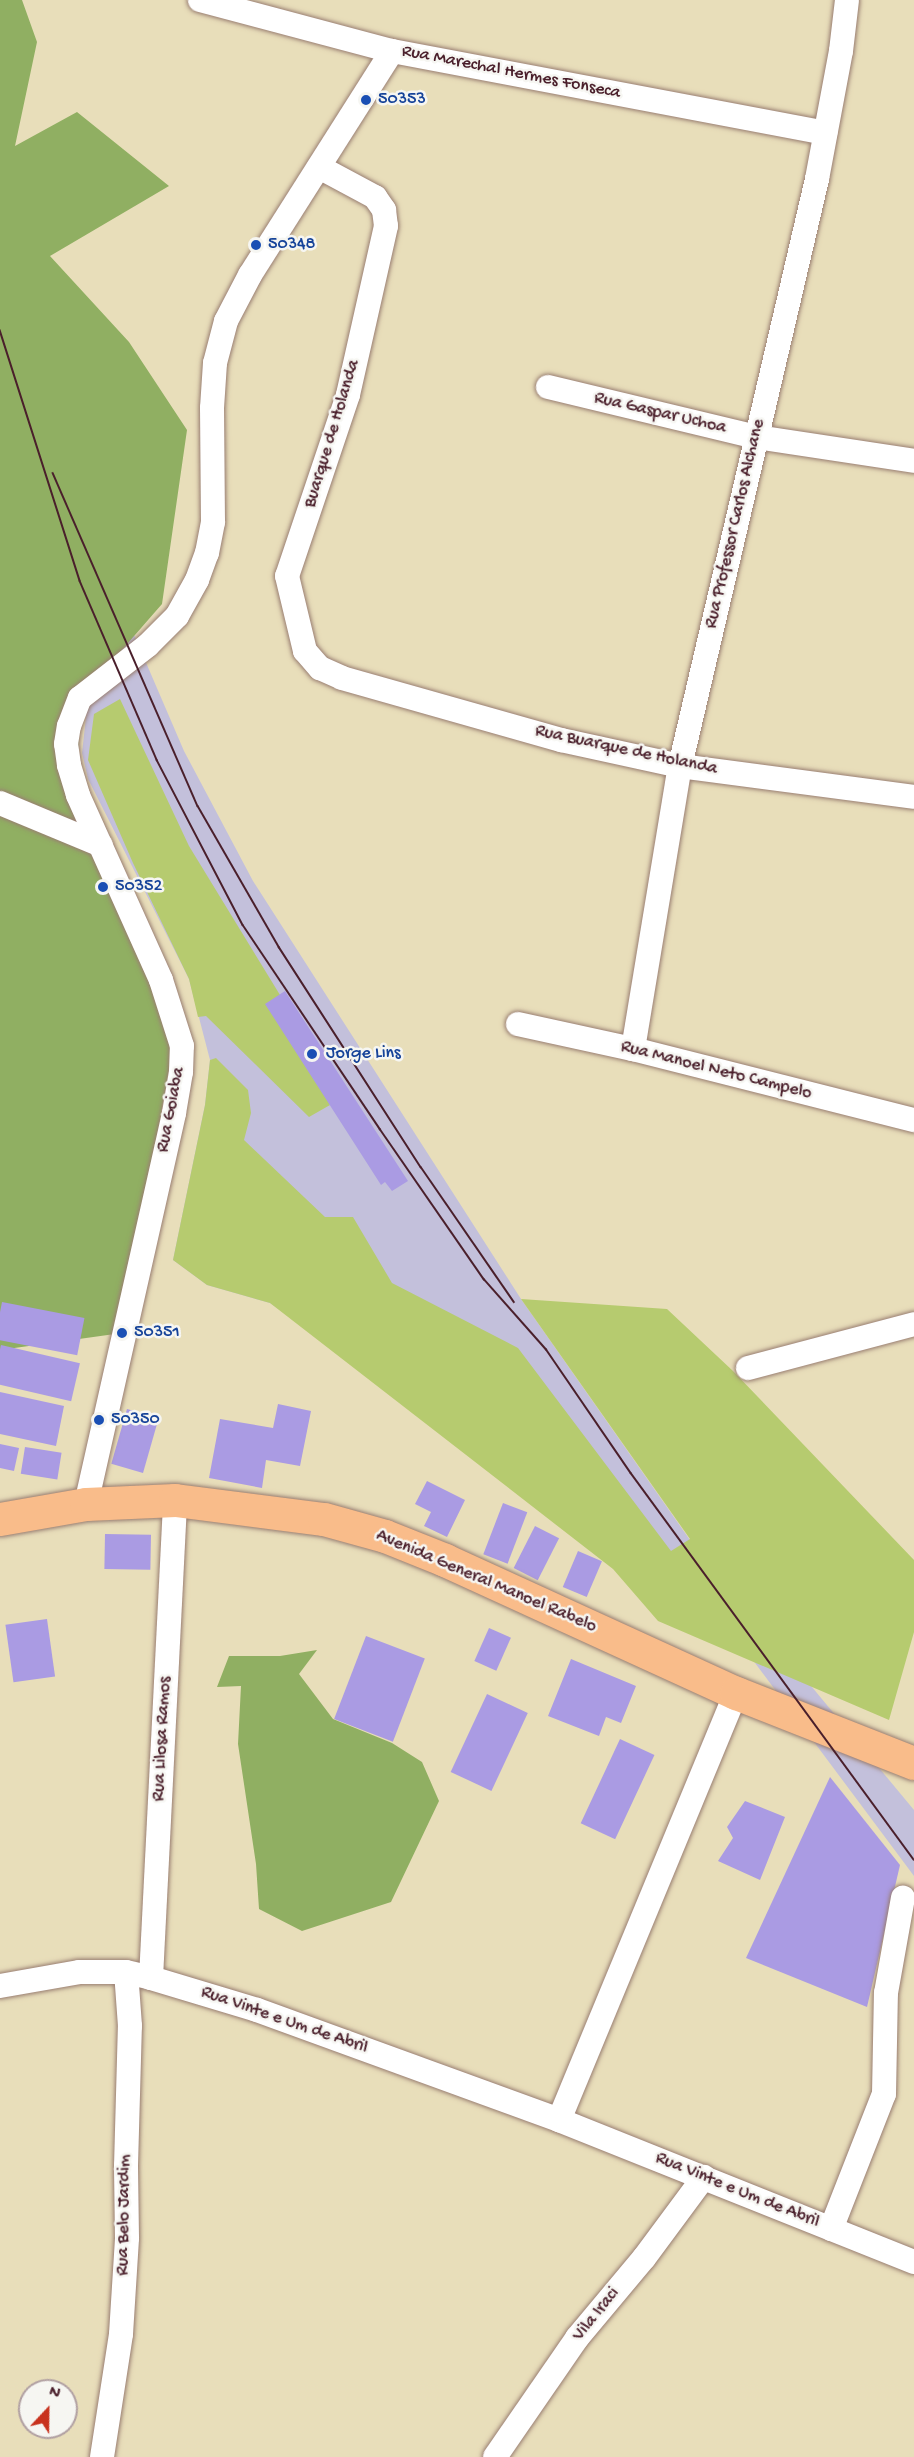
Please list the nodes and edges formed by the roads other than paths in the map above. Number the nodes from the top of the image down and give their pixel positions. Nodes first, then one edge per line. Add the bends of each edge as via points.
1 (200, 0) edge
2 (847, 0) edge
3 (234, 5) edge
4 (393, 51) junction
5 (825, 133) junction
6 (319, 167) junction
7 (548, 387) dead end
8 (756, 437) junction
9 (914, 461) edge
10 (342, 678) joint
11 (680, 766) junction
12 (914, 797) edge
13 (0, 802) edge
14 (101, 845) junction
15 (518, 1024) dead end
16 (633, 1049) junction
17 (914, 1120) edge
18 (914, 1324) edge
19 (748, 1368) dead end
20 (175, 1500) junction
21 (86, 1504) junction
22 (0, 1519) edge
23 (736, 1693) junction
24 (914, 1763) edge
25 (903, 1899) dead end
26 (126, 1972) junction
27 (152, 1978) junction
28 (0, 1986) edge
29 (559, 2120) junction
30 (704, 2177) junction
31 (831, 2229) junction
32 (914, 2262) edge
33 (102, 2457) edge
34 (495, 2457) edge

1 - 3 street, Rua Marechal Hermes Fonseca
2 - 5 street, Rua Professor Carlos Alchane
3 - 4 street, Rua Marechal Hermes Fonseca
4 - 5 street, Rua Marechal Hermes Fonseca
4 - 6 street
5 - 8 street, Rua Professor Carlos Alchane
6 - 10 street, Buarque de Holanda via 375,197 384,210 386,226 348,395 287,576 305,651 320,668
6 - 14 street, Rua Goiaba via 250,275 226,321 215,363 212,408 213,522 197,580 177,616 148,645 80,698 69,726 69,765
7 - 8 street, Rua Gaspar Uchoa
8 - 9 street, Rua Gaspar Uchoa
8 - 11 street, Rua Professor Carlos Alchane
10 - 11 street, Rua Buarque de Holanda via 561,740
11 - 12 street, Rua Buarque de Holanda
11 - 16 street, Rua Professor Carlos Alchane
13 - 14 street
14 - 21 street, Rua Goiaba via 161,980 177,1024 182,1055 174,1113
15 - 16 street, Rua Manoel Neto Campelo
16 - 17 street, Rua Manoel Neto Campelo
18 - 19 street
20 - 21 main road, Avenida General Manoel Rabelo
20 - 23 main road, Avenida General Manoel Rabelo via 324,1518 385,1536
20 - 27 street, Rua Lilosa Ramos
21 - 22 main road, Avenida General Manoel Rabelo
23 - 24 main road, Avenida General Manoel Rabelo
23 - 29 street
25 - 31 street via 886,1993 884,2094
26 - 27 street, Rua Vinte e Um de Abril
26 - 28 street, Rua Vinte e Um de Abril via 79,1972
26 - 33 street, Rua Belo Jardim via 130,2026 127,2238 121,2334
27 - 29 street, Rua Vinte e Um de Abril via 257,2010
29 - 30 street, Rua Vinte e Um de Abril
30 - 31 street, Rua Vinte e Um de Abril
30 - 34 street, Vila Iraci via 644,2258 577,2338
31 - 32 street, Rua Vinte e Um de Abril

